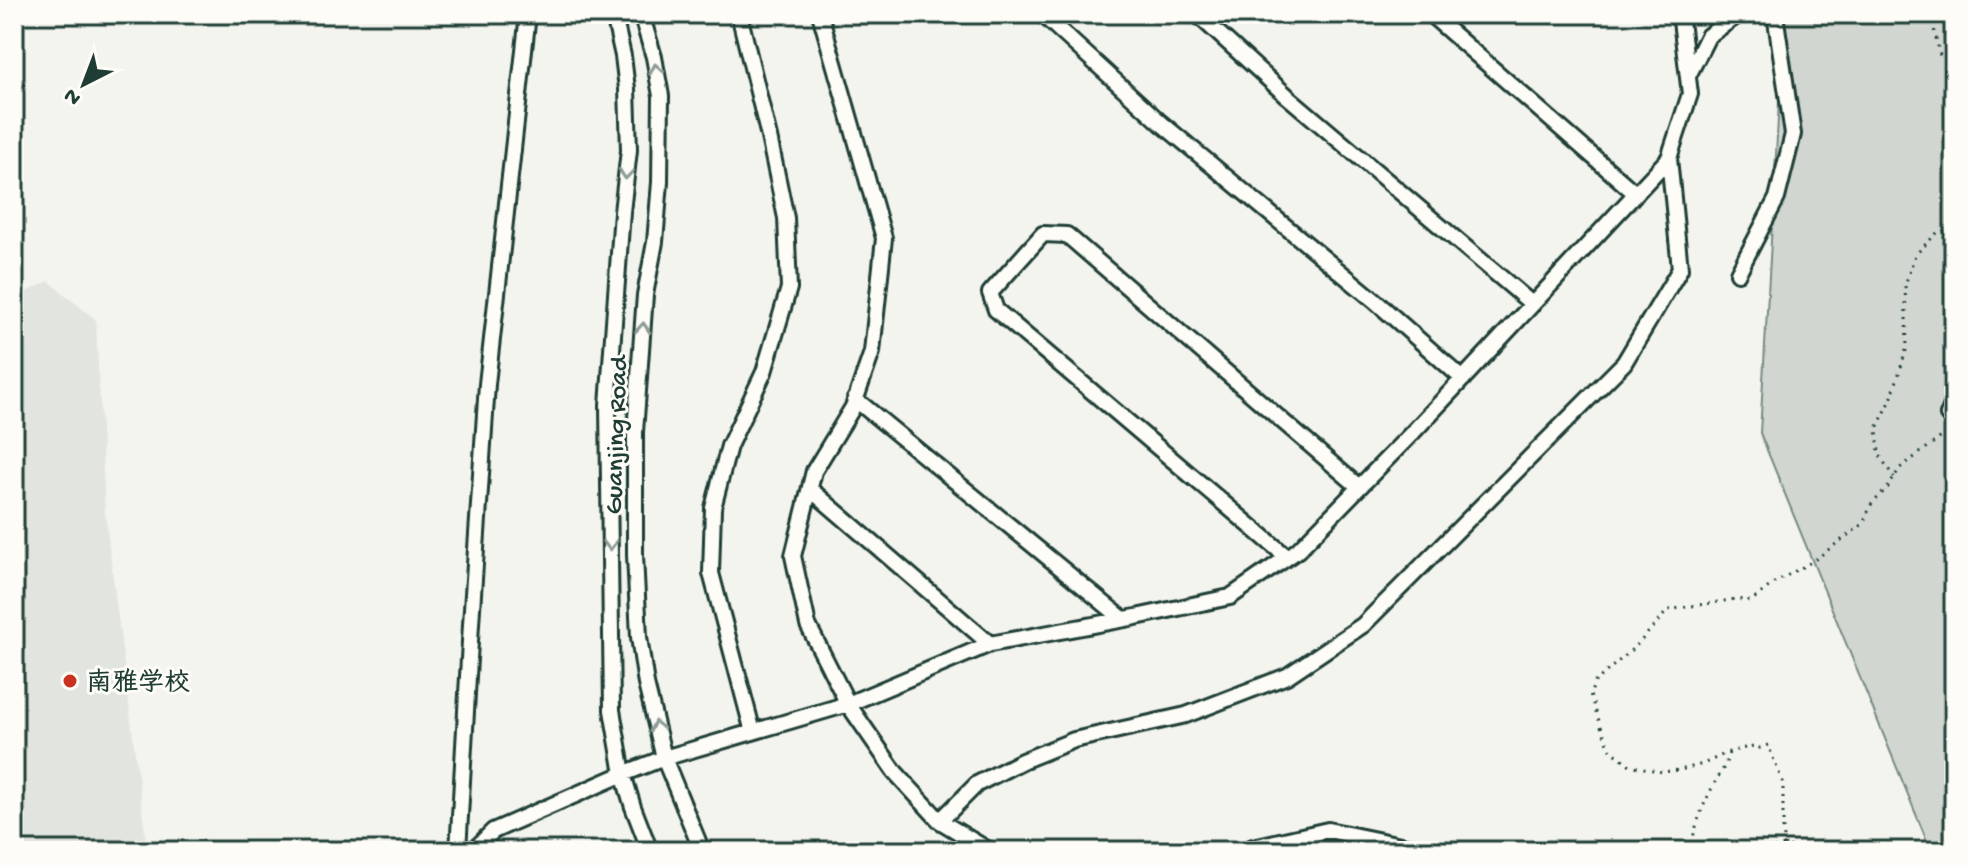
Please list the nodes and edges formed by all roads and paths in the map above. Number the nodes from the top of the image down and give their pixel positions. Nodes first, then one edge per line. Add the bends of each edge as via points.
1 (528, 14) edge
2 (611, 14) edge
3 (641, 14) edge
4 (739, 14) edge
5 (820, 14) edge
6 (1042, 14) edge
7 (1197, 14) edge
8 (1430, 14) edge
9 (1673, 14) edge
10 (1739, 14) edge
11 (1776, 14) edge
12 (1934, 14) edge
13 (1954, 60) edge
14 (1688, 76) junction
15 (1669, 158) junction
16 (1636, 194) junction
17 (1954, 229) edge
18 (1738, 273) dead end
19 (1532, 304) junction
20 (1463, 379) junction
21 (855, 399) junction
22 (1954, 401) edge
23 (1954, 424) edge
24 (1894, 478) junction
25 (1359, 487) junction
26 (810, 489) junction
27 (1287, 557) junction
28 (1123, 619) junction
29 (990, 644) junction
30 (848, 704) junction
31 (753, 732) junction
32 (1729, 752) junction
33 (664, 758) junction
34 (623, 774) junction
35 (940, 821) junction
36 (1954, 833) edge
37 (1785, 846) junction
38 (458, 851) edge
39 (473, 851) edge
40 (650, 851) edge
41 (702, 851) edge
42 (990, 851) edge
43 (1246, 851) edge
44 (1430, 851) edge
45 (1690, 851) edge
46 (1758, 851) edge
47 (1809, 851) edge
48 (1953, 851) edge

1 - 38 street via 487,384
2 -> 34 street, Guanjing Road via 627,89 629,150 608,405 612,710
33 -> 3 street, Guanjing Road via 639,637 635,555 636,417 660,182 661,96
4 - 31 street via 786,218 789,288 764,372 729,446 713,508 711,573
5 - 21 street via 884,238 872,352
6 - 20 street via 1161,123
7 - 19 street
8 - 16 street
9 - 14 street via 1681,21
10 - 14 street via 1708,36
11 - 18 street via 1793,134 1777,198
12 - 13 path via 1940,56
14 - 15 street via 1690,94
15 - 16 street
15 - 35 street via 1680,269 1624,363 1363,625 1287,676 1186,715 1074,740 1022,761 977,784
16 - 19 street
17 - 24 path via 1938,232 1915,255 1905,285 1907,347 1877,428 1879,454
19 - 20 street
20 - 25 street
21 - 26 street via 814,471
21 - 28 street
22 - 23 street via 1948,415
23 - 24 path
24 - 32 path via 1863,524 1813,561 1751,601 1668,610 1595,682 1590,695 1602,729 1611,750 1630,765 1680,770
25 - 27 street
25 - 27 street via 1067,235 1043,234 990,293 996,310
26 - 29 street
26 - 30 street via 793,556 808,625
27 - 28 street via 1230,597
28 - 29 street
29 - 30 street
30 - 31 street
30 - 35 street via 895,772
31 - 33 street
32 - 37 path via 1768,745 1783,783
32 - 45 path via 1708,794
33 - 34 street
33 - 41 street, Guanjing Road
34 - 39 street via 493,831
34 - 40 street, Guanjing Road
35 - 42 street
36 - 48 path via 1947,837
37 - 46 path
37 - 47 path
43 - 44 street via 1328,830

